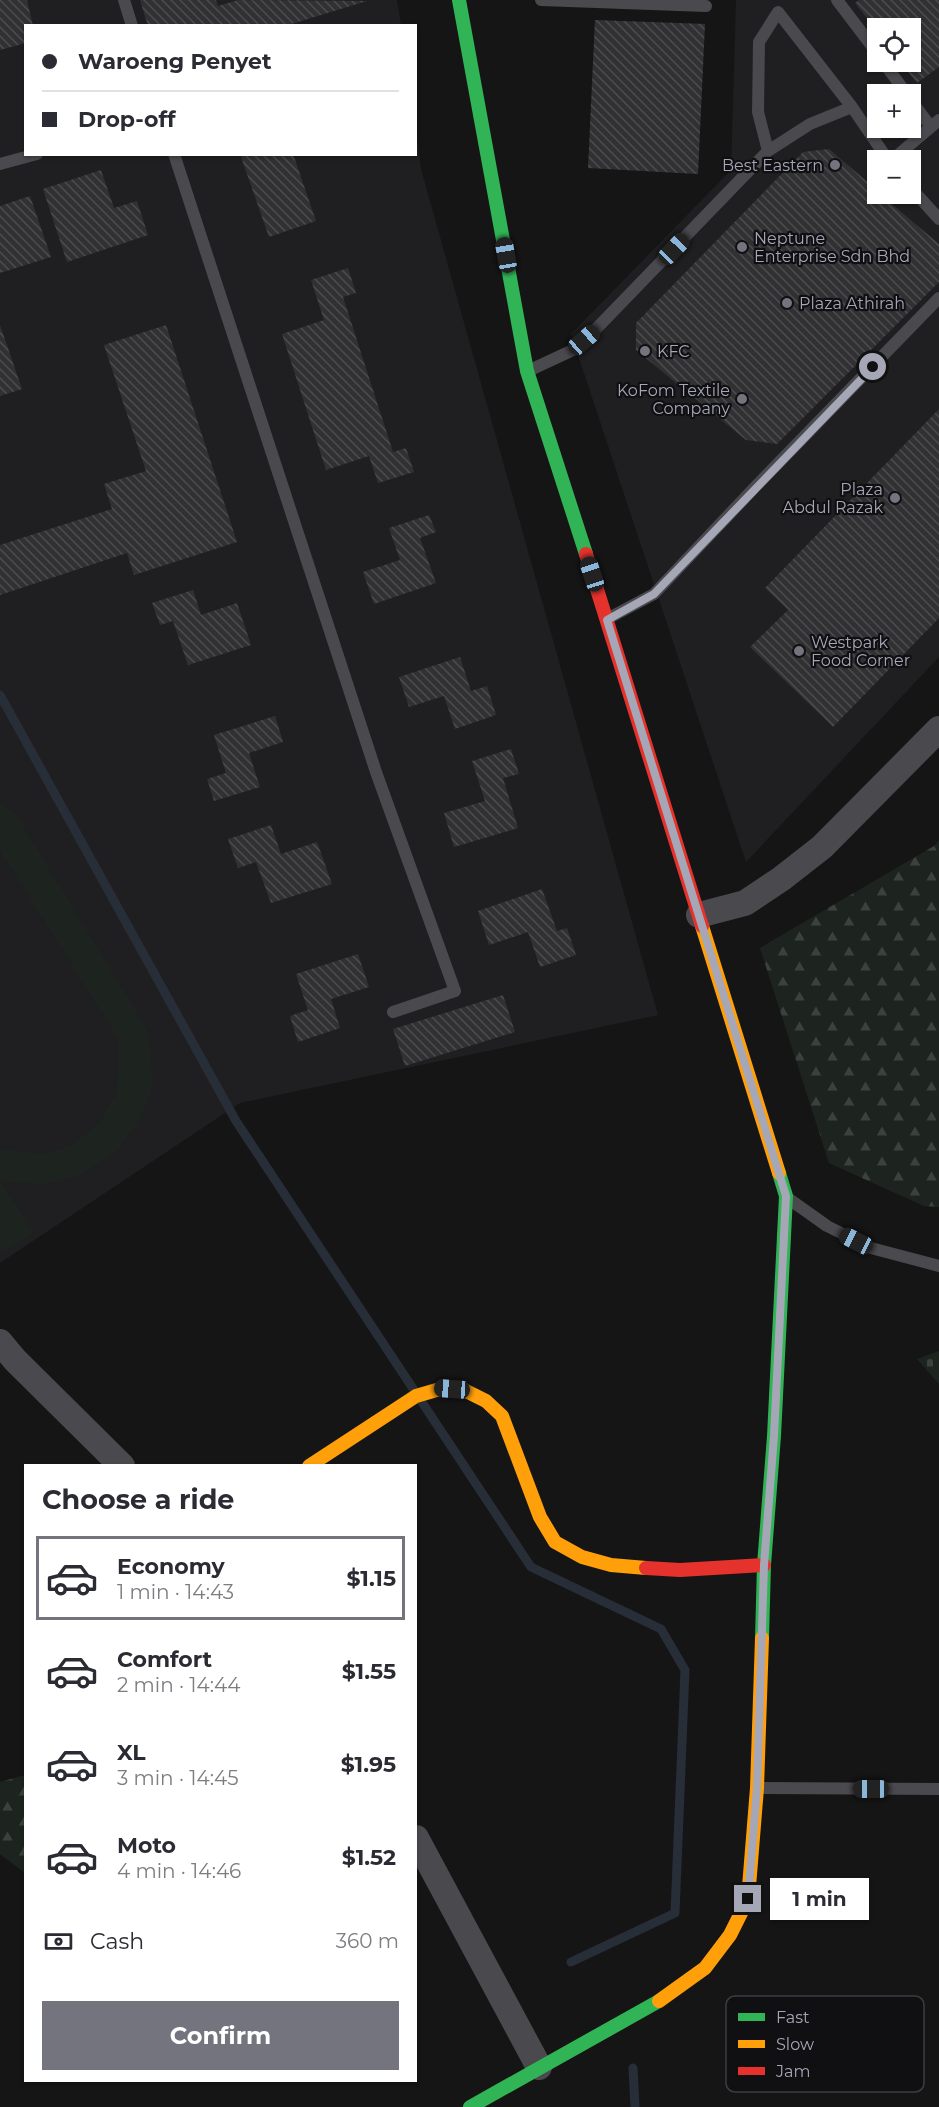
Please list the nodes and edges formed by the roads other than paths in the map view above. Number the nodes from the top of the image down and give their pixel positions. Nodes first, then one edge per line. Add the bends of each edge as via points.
1 (124, 0) edge
2 (459, 0) edge
3 (541, 0) edge
4 (837, 0) edge
5 (706, 6) dead end
6 (131, 24) edge
7 (867, 40) edge
8 (852, 106) junction
9 (921, 110) edge
10 (935, 124) edge
11 (883, 150) edge
12 (902, 150) edge
13 (768, 151) junction
14 (30, 156) edge
15 (175, 156) edge
16 (0, 164) edge
17 (921, 199) edge
18 (939, 219) edge
19 (939, 298) edge
20 (527, 371) junction
21 (607, 620) junction
22 (939, 729) edge
23 (699, 915) junction
24 (393, 1012) dead end
25 (786, 1196) junction
26 (939, 1266) edge
27 (0, 1342) edge
28 (120, 1464) edge
29 (312, 1464) edge
30 (764, 1565) junction
31 (757, 1788) junction
32 (939, 1789) edge
33 (417, 1840) edge
34 (539, 2067) junction
35 (470, 2107) edge

1 - 6 lane
2 - 20 street
3 - 5 lane
4 - 7 lane
8 - 11 lane
8 - 13 lane via 810,124
8 - 13 lane via 778,12 759,42 758,112
9 - 10 lane
10 - 12 lane
13 - 20 lane via 595,330 573,350
14 - 16 lane
15 - 24 lane via 376,772 455,992
17 - 18 lane
19 - 21 lane via 654,594
20 - 21 street
21 - 23 street
22 - 23 street via 822,847 782,879 745,903
23 - 25 street
25 - 26 lane via 827,1226 871,1248
25 - 30 street
27 - 28 street
29 - 30 street via 416,1396 440,1389 464,1390 486,1401 502,1416 540,1518 555,1542 582,1557 611,1565 680,1570
30 - 31 street
31 - 32 lane
31 - 34 street via 748,1899 730,1935 705,1968 669,1996
33 - 34 street
34 - 35 street

